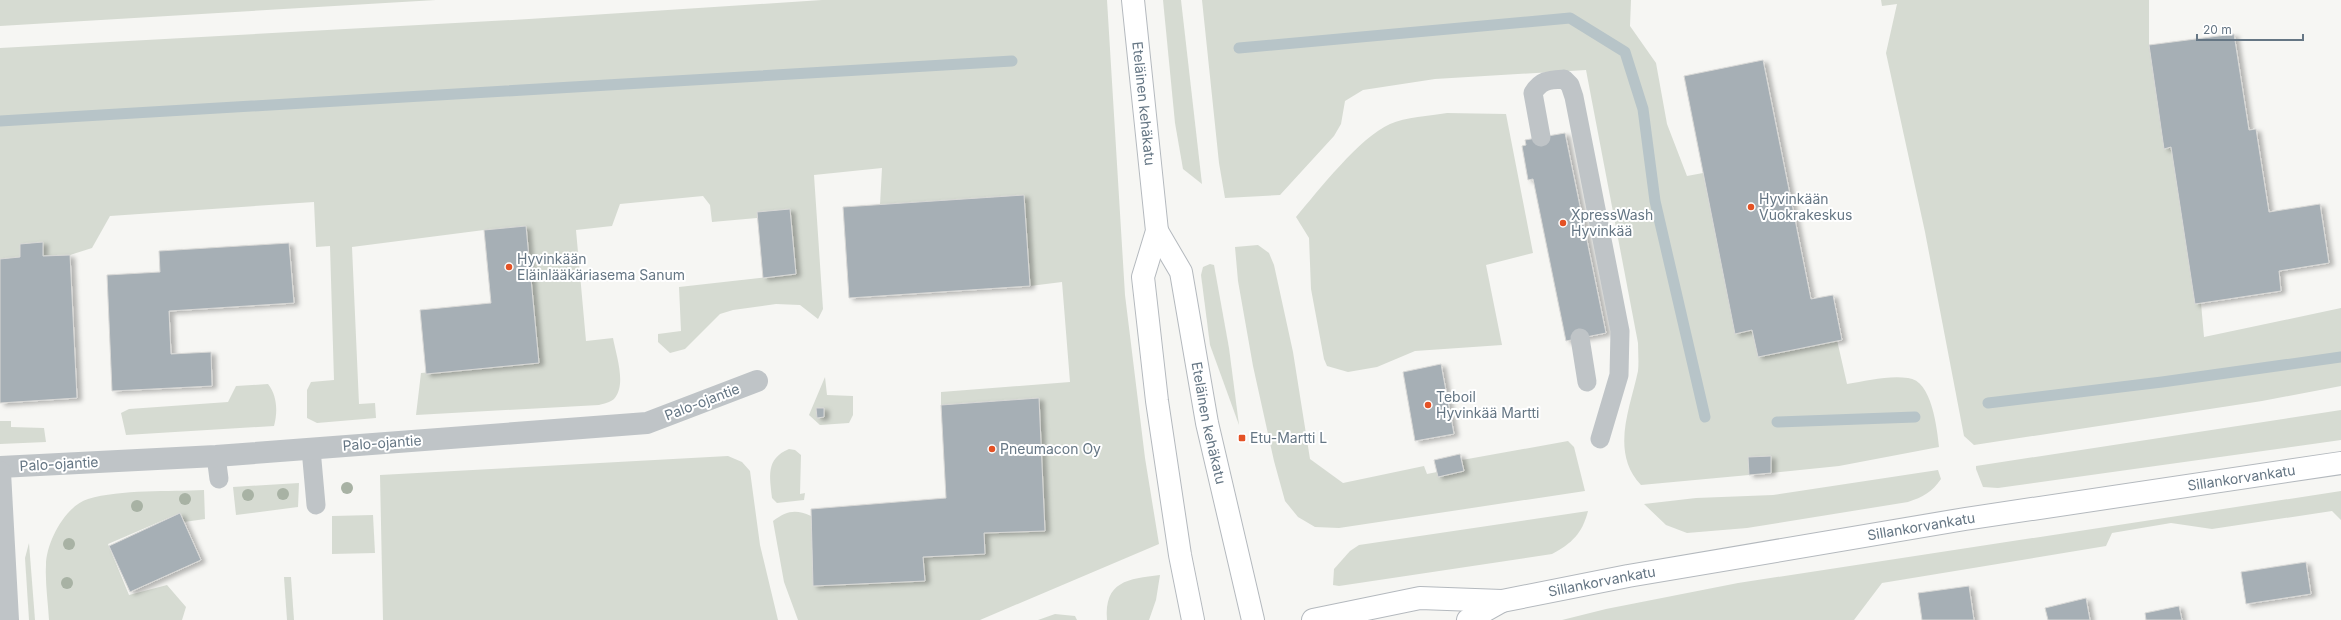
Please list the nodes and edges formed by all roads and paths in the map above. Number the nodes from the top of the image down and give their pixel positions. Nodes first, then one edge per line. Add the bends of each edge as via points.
1 (1133, 0) edge
2 (1541, 137) dead end
3 (1157, 231) junction
4 (1580, 338) dead end
5 (757, 381) dead end
6 (1587, 382) dead end
7 (1600, 439) dead end
8 (310, 449) junction
9 (216, 456) junction
10 (2341, 463) edge
11 (0, 467) edge
12 (0, 472) edge
13 (219, 479) dead end
14 (316, 505) dead end
15 (1502, 600) junction
16 (8, 620) edge
17 (1193, 620) edge
18 (1253, 620) edge
19 (1313, 620) edge
20 (1468, 620) edge

1 - 3 main road, Eteläinen kehäkatu
2 - 7 lane via 1533,93 1538,85 1546,80 1564,79 1574,97 1620,331 1619,375
3 - 17 main road, Eteläinen kehäkatu via 1143,277 1157,401 1180,555
3 - 18 main road, Eteläinen kehäkatu via 1181,272 1207,423
4 - 6 lane
5 - 8 street, Palo-ojantie via 646,423
8 - 9 street, Palo-ojantie
8 - 14 lane
9 - 11 street, Palo-ojantie
9 - 13 lane
10 - 15 main road, Sillankorvankatu via 1965,519
12 - 16 street, Palo-ojantie
15 - 19 main road, Sillankorvankatu via 1420,598
15 - 20 main road, Sillankorvankatu

